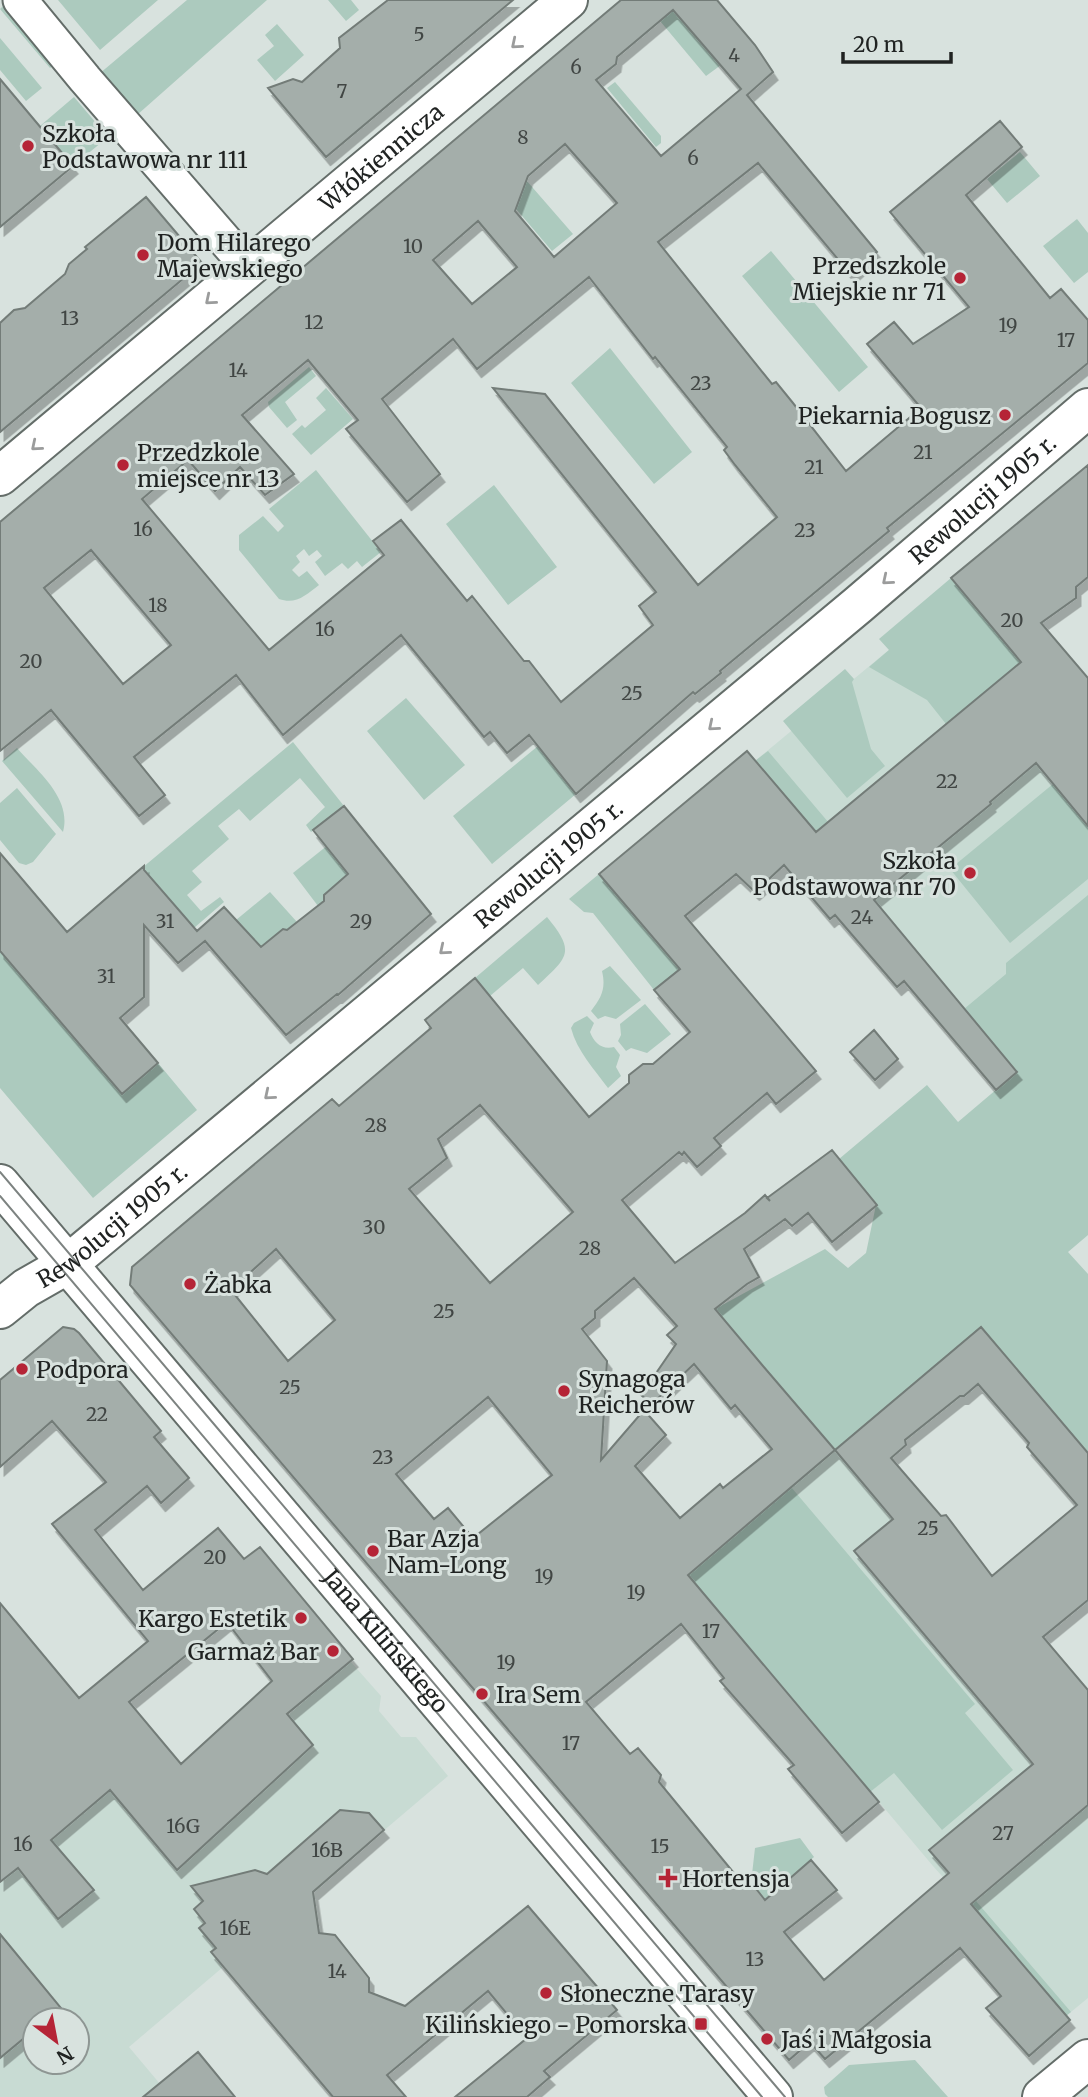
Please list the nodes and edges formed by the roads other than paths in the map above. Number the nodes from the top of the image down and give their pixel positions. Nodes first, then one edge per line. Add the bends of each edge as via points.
1 (20, 0) edge
2 (568, 0) edge
3 (248, 267) junction
4 (1088, 408) edge
5 (0, 476) edge
6 (0, 1184) edge
7 (68, 1264) junction
8 (0, 1310) edge
9 (1088, 2059) edge
10 (773, 2097) edge
11 (1042, 2097) edge

1 - 3 street
2 -> 3 street, Włókiennicza
3 -> 5 street, Włókiennicza
4 -> 7 street, Rewolucji 1905 r.
6 - 7 street, Jana Kilińskiego
7 - 8 street, Rewolucji 1905 r. via 26,1288
7 - 10 street, Jana Kilińskiego
9 - 11 street

